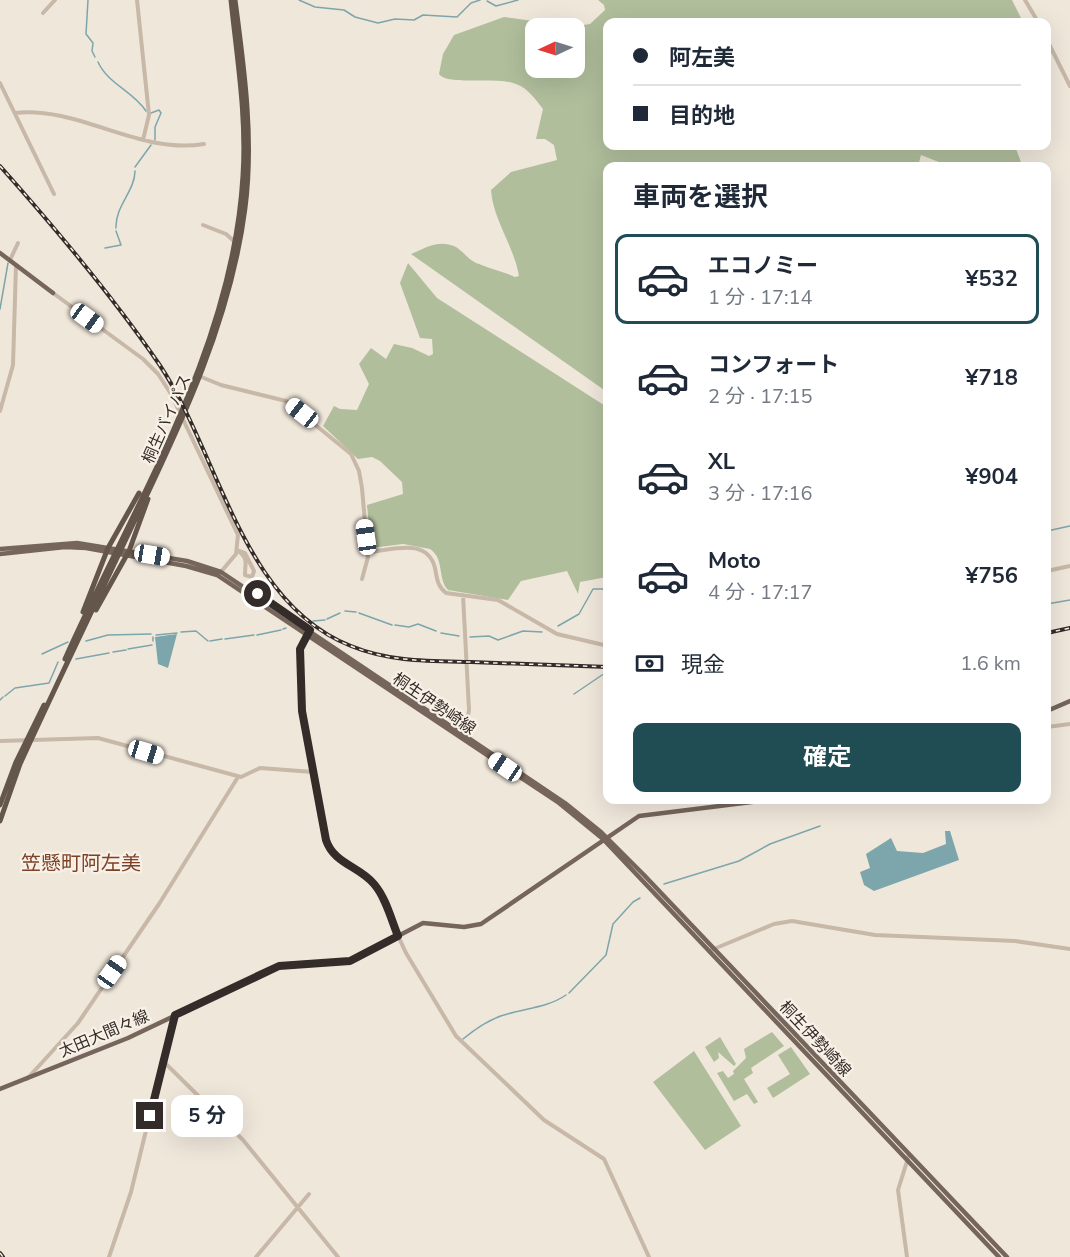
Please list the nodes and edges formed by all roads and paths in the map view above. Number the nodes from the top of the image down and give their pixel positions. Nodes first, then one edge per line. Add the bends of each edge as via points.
1 (55, 0) edge
2 (137, 0) edge
3 (233, 0) edge
4 (1025, 0) edge
5 (43, 13) dead end
6 (1036, 18) edge
7 (1051, 48) edge
8 (0, 83) edge
9 (1070, 86) edge
10 (15, 113) junction
11 (143, 140) junction
12 (204, 144) dead end
13 (54, 194) dead end
14 (203, 225) dead end
15 (18, 243) dead end
16 (237, 244) junction
17 (0, 253) edge
18 (10, 260) junction
19 (16, 265) junction
20 (53, 293) joint
21 (198, 375) junction
22 (0, 411) edge
23 (160, 463) junction
24 (0, 549) edge
25 (108, 550) junction
26 (237, 550) junction
27 (368, 552) junction
28 (128, 553) junction
29 (0, 554) edge
30 (116, 556) junction
31 (1070, 566) edge
32 (1051, 570) edge
33 (219, 574) junction
34 (363, 579) dead end
35 (463, 595) junction
36 (309, 632) junction
37 (72, 642) junction
38 (603, 645) edge
39 (67, 662) junction
40 (1070, 701) edge
41 (1051, 709) edge
42 (1070, 724) edge
43 (1051, 726) edge
44 (465, 734) junction
45 (29, 739) junction
46 (0, 741) edge
47 (313, 771) junction
48 (238, 777) junction
49 (732, 804) edge
50 (0, 805) edge
51 (0, 821) edge
52 (604, 838) junction
53 (398, 936) junction
54 (1070, 949) edge
55 (712, 950) junction
56 (175, 1015) junction
57 (163, 1061) junction
58 (27, 1079) junction
59 (0, 1089) edge
60 (909, 1158) junction
61 (309, 1194) dead end
62 (297, 1205) junction
63 (109, 1257) edge
64 (256, 1257) edge
65 (338, 1257) edge
66 (649, 1257) edge
67 (907, 1257) edge
68 (999, 1257) edge
69 (1007, 1257) edge

1 - 5 street
2 - 11 street via 150,115
3 - 16 highway, 桐生バイパス via 246,148
4 - 6 street
7 - 9 street
8 - 10 street
10 - 11 street via 63,117
10 - 13 street
11 - 12 street via 176,147
14 - 16 street via 226,234
15 - 18 street
16 - 21 highway, 桐生バイパス
17 - 18 main road
18 - 19 main road
19 - 20 main road
19 - 22 street via 13,365
20 - 26 street via 143,359 161,378 237,530
21 - 23 highway, 桐生バイパス
21 - 27 street via 221,385 286,401 348,451 361,480
23 - 25 highway
23 - 28 highway
23 - 30 highway, 桐生バイパス
24 - 25 main road via 67,543
25 - 28 main road
25 - 29 main road via 71,547
25 - 37 highway
26 - 26 street via 245,553 254,571 252,577 246,576 247,562
26 - 33 street
27 - 34 street
27 - 35 street via 406,548 424,551 432,560 442,590
28 - 33 main road via 195,563
28 - 39 highway
30 - 37 highway, 桐生バイパス
30 - 39 highway, 桐生バイパス
31 - 32 street
33 - 36 main road
35 - 38 street via 504,602 557,634
35 - 44 street via 469,710
36 - 44 main road, 桐生伊勢崎線
36 - 47 street via 300,652 302,707
36 - 52 main road, 桐生伊勢崎線
37 - 45 highway, 桐生バイパス
39 - 45 highway, 桐生バイパス
40 - 41 main road
42 - 43 street
44 - 52 main road, 桐生伊勢崎線 via 573,809
45 - 46 street
45 - 48 street via 98,738
45 - 50 highway, 桐生バイパス
45 - 51 highway, 桐生バイパス
47 - 48 street via 261,768
47 - 53 street via 320,819 330,850 375,886
48 - 58 street via 159,904 78,1023
49 - 52 main road, 太田大間々線 via 652,813 633,819
52 - 53 main road, 太田大間々線 via 490,920 469,927 427,923
52 - 55 main road, 桐生伊勢崎線
53 - 56 main road, 太田大間々線 via 350,961 279,966
53 - 66 street via 460,1040 544,1120 604,1159
54 - 55 street via 1006,940 875,935 792,921 774,924
55 - 60 main road, 桐生伊勢崎線
56 - 57 street
56 - 58 main road, 太田大間々線
57 - 62 street via 243,1140
57 - 63 street via 131,1192
58 - 59 main road, 太田大間々線
60 - 67 street via 898,1190
60 - 68 main road, 桐生伊勢崎線
60 - 69 main road, 桐生伊勢崎線
61 - 62 street
62 - 64 street
62 - 65 street

